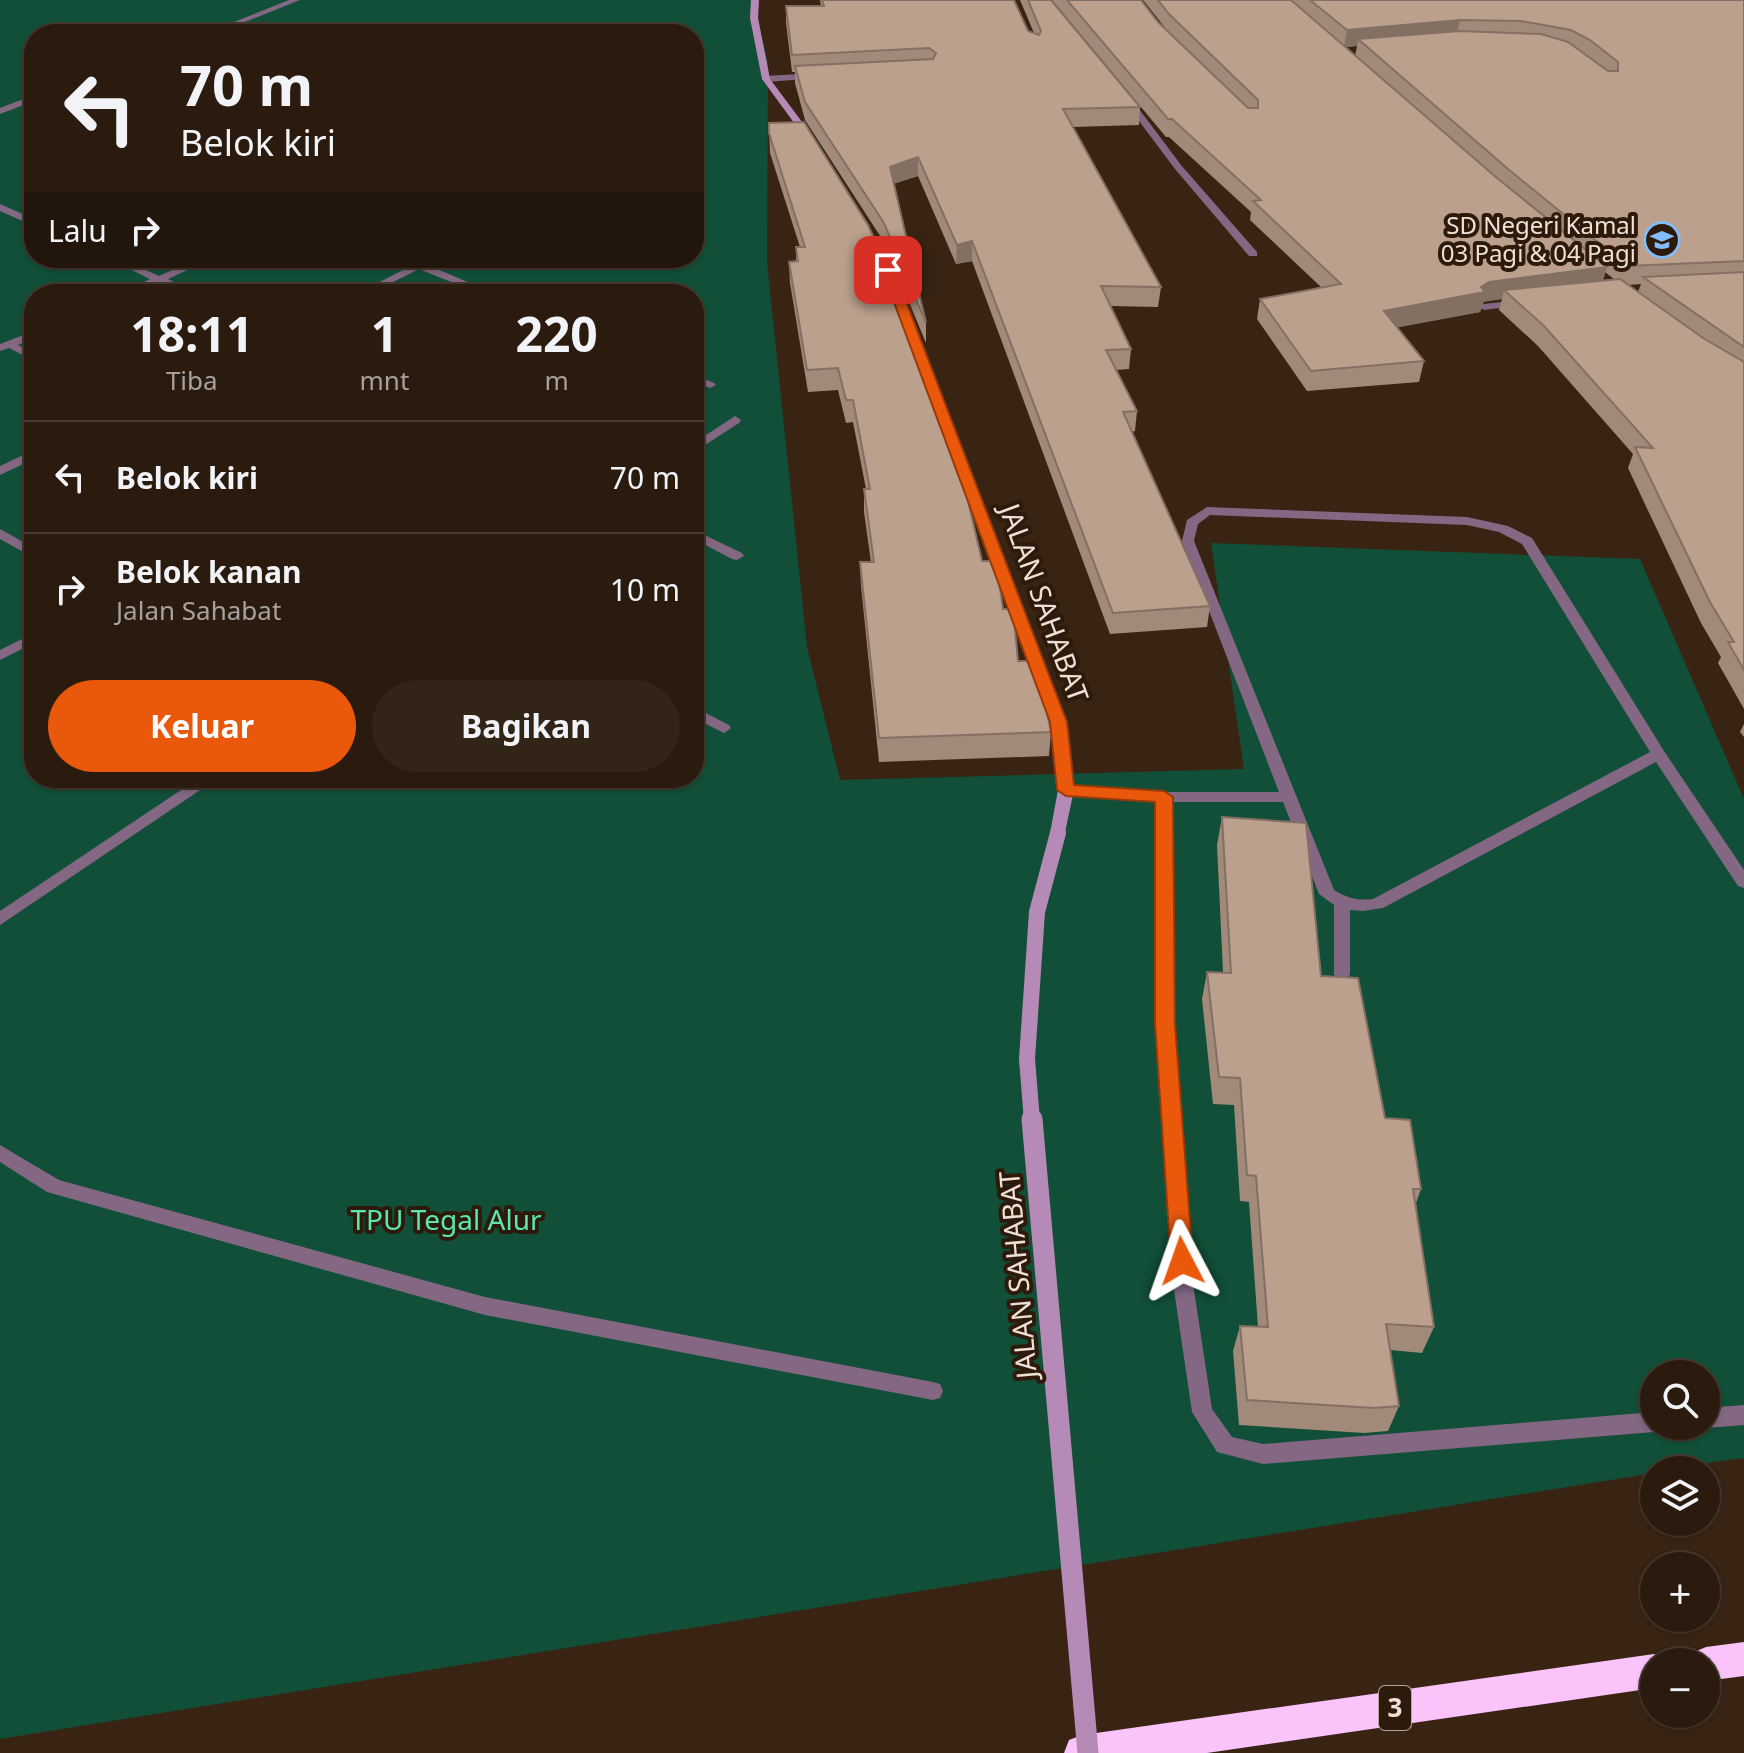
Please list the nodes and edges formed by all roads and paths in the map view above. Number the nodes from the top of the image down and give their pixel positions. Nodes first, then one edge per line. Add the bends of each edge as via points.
1 (296, 0) edge
2 (755, 0) edge
3 (762, 0) edge
4 (234, 24) edge
5 (830, 76) edge
6 (766, 79) junction
7 (1120, 90) edge
8 (24, 102) edge
9 (0, 111) edge
10 (821, 155) edge
11 (0, 207) edge
12 (24, 218) edge
13 (1253, 254) dead end
14 (882, 257) edge
15 (133, 268) edge
16 (186, 268) edge
17 (414, 268) edge
18 (427, 268) edge
19 (159, 280) junction
20 (150, 284) edge
21 (168, 284) edge
22 (381, 284) edge
23 (466, 284) edge
24 (1534, 301) edge
25 (1484, 307) edge
26 (24, 338) edge
27 (4, 346) edge
28 (24, 354) edge
29 (704, 382) edge
30 (710, 385) dead end
31 (735, 420) dead end
32 (704, 441) edge
33 (24, 459) edge
34 (0, 471) edge
35 (0, 533) edge
36 (704, 539) edge
37 (24, 548) edge
38 (737, 556) dead end
39 (24, 643) edge
40 (0, 656) edge
41 (704, 717) edge
42 (724, 728) dead end
43 (1658, 754) junction
44 (195, 788) edge
45 (1066, 790) junction
46 (1164, 797) junction
47 (1289, 797) junction
48 (1744, 882) edge
49 (1342, 903) junction
50 (0, 919) edge
51 (1342, 974) edge
52 (0, 1153) edge
53 (933, 1391) dead end
54 (1744, 1415) edge
55 (1720, 1417) edge
56 (1640, 1423) edge
57 (1744, 1659) edge
58 (1720, 1662) edge
59 (1640, 1673) edge
60 (1085, 1753) edge

1 - 4 street
2 - 3 street
2 - 6 street
5 - 6 street
6 - 10 street
7 - 13 street
8 - 9 street
11 - 12 street
14 - 45 street, JALAN SAHABAT via 1059,722
15 - 19 street
16 - 19 street
17 - 22 street
18 - 23 street
19 - 20 street
19 - 21 street
24 - 25 street
26 - 27 street
27 - 28 street
29 - 30 street
31 - 32 street
33 - 34 street
35 - 37 street
36 - 38 street
39 - 40 street
41 - 42 street
43 - 47 street via 1527,541 1467,521 1207,511 1192,523 1188,541
43 - 48 street
43 - 49 street via 1377,904
44 - 50 street
45 - 46 street
45 - 60 street, JALAN SAHABAT, bridge via 1037,912 1027,1059
46 - 47 street
46 - 56 street via 1165,1024 1184,1290 1202,1412 1225,1445 1263,1454
47 - 49 street via 1327,894
49 - 51 street
52 - 53 street via 54,1186 485,1306
54 - 55 street
57 - 58 highway
59 - 60 highway, 3

